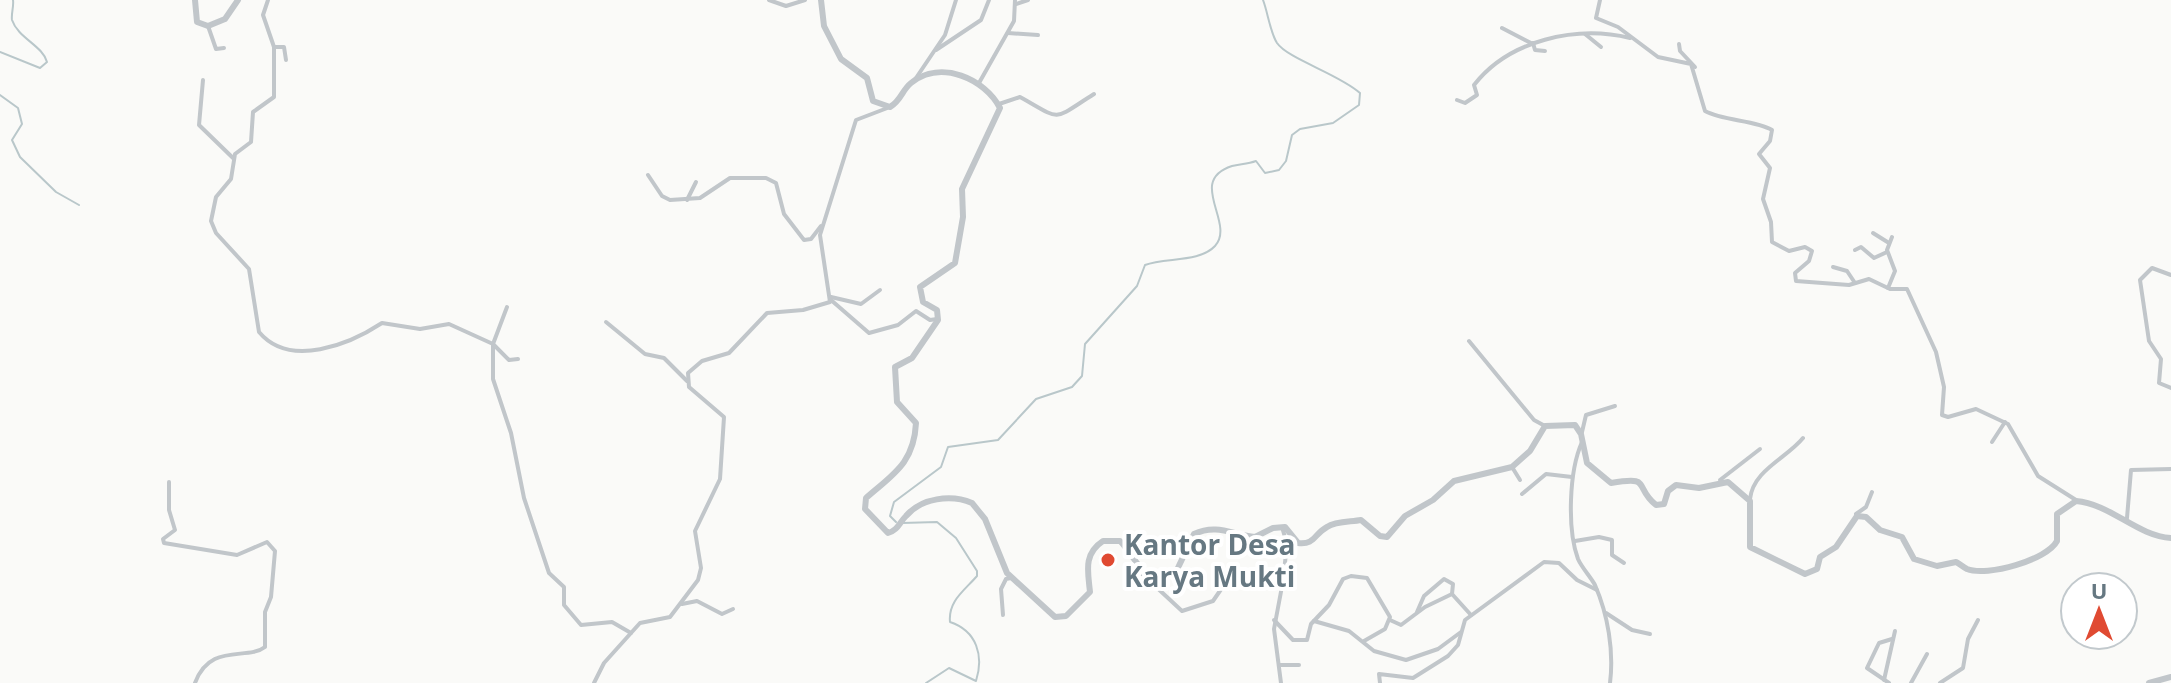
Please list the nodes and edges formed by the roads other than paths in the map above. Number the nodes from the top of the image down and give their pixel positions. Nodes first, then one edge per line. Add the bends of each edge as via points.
1 (195, 0) edge
2 (238, 0) edge
3 (268, 0) edge
4 (769, 0) edge
5 (805, 0) edge
6 (821, 0) edge
7 (956, 0) edge
8 (989, 0) edge
9 (1028, 0) edge
10 (1600, 0) edge
11 (1016, 2) edge
12 (208, 26) junction
13 (1502, 28) dead end
14 (1583, 32) junction
15 (1008, 33) junction
16 (1038, 35) dead end
17 (1636, 39) junction
18 (1532, 43) junction
19 (1679, 44) dead end
20 (274, 47) junction
21 (1601, 47) dead end
22 (224, 48) dead end
23 (934, 51) junction
24 (1545, 51) dead end
25 (286, 60) dead end
26 (1694, 69) junction
27 (203, 80) dead end
28 (915, 80) junction
29 (979, 83) junction
30 (1094, 94) dead end
31 (1457, 100) dead end
32 (999, 104) junction
33 (890, 107) junction
34 (233, 159) junction
35 (648, 175) dead end
36 (696, 182) dead end
37 (687, 200) junction
38 (825, 221) junction
39 (1873, 233) dead end
40 (1855, 250) dead end
41 (1887, 252) junction
42 (1833, 267) dead end
43 (2171, 275) edge
44 (1855, 283) junction
45 (1888, 288) junction
46 (880, 290) dead end
47 (831, 298) junction
48 (507, 307) dead end
49 (939, 318) junction
50 (606, 322) dead end
51 (1469, 341) dead end
52 (493, 344) junction
53 (518, 359) dead end
54 (687, 381) junction
55 (2171, 388) edge
56 (1615, 406) dead end
57 (2005, 422) junction
58 (1545, 426) junction
59 (1582, 437) junction
60 (1803, 438) dead end
61 (1992, 442) dead end
62 (1760, 449) dead end
63 (1512, 467) junction
64 (2171, 469) edge
65 (1572, 477) junction
66 (1520, 480) dead end
67 (1720, 480) junction
68 (169, 482) dead end
69 (1872, 492) dead end
70 (1522, 494) dead end
71 (1750, 499) junction
72 (2076, 501) junction
73 (1855, 516) junction
74 (2127, 518) junction
75 (1282, 527) junction
76 (2171, 538) edge
77 (1575, 541) junction
78 (1624, 563) dead end
79 (1140, 572) junction
80 (1011, 578) junction
81 (1283, 581) junction
82 (1597, 590) junction
83 (1452, 594) junction
84 (680, 605) junction
85 (733, 609) dead end
86 (1604, 612) junction
87 (1417, 613) junction
88 (1003, 615) dead end
89 (1471, 615) junction
90 (1274, 620) junction
91 (1390, 620) junction
92 (1978, 620) dead end
93 (1314, 621) junction
94 (1895, 631) dead end
95 (1461, 632) junction
96 (631, 633) junction
97 (1650, 634) dead end
98 (1892, 639) junction
99 (1364, 641) junction
100 (1927, 654) dead end
101 (1280, 665) junction
102 (1299, 665) dead end
103 (2171, 677) edge
104 (1887, 681) edge
105 (195, 683) edge
106 (594, 683) edge
107 (1281, 683) edge
108 (1380, 683) edge
109 (1610, 683) edge
110 (1911, 683) edge
111 (1940, 683) edge
112 (2149, 683) edge

1 - 12 street via 197,22
2 - 12 street via 225,19
3 - 20 street via 263,15
4 - 5 street via 786,6
6 - 33 street via 824,26 841,59 867,78 873,101
7 - 23 street
8 - 23 street via 981,20
9 - 11 street
10 - 17 street via 1596,18
11 - 15 street
12 - 22 street via 216,49
13 - 18 street
14 - 17 street
14 - 18 street
14 - 21 street
15 - 16 street
15 - 29 street
17 - 26 street via 1658,57 1687,62
18 - 24 street via 1535,50
18 - 31 street via 1486,72 1474,84 1477,95 1465,103
19 - 26 street
20 - 25 street via 284,47
20 - 34 street via 274,97 255,108 251,142
23 - 28 street
26 - 44 street via 1705,111 1773,131 1759,154 1770,168 1763,199 1772,242 1786,251 1812,251 1795,273 1796,281
27 - 34 street via 199,125
28 - 29 street via 950,74
28 - 33 street
29 - 32 street
30 - 32 street via 1055,116 1020,97
32 - 49 street via 962,189 955,263 920,287 923,302 937,310
33 - 38 street via 857,117
34 - 52 street via 231,179 216,197 211,221 249,269 264,339 280,348 302,350 359,339 382,323 420,329 442,323
35 - 37 street via 664,199
36 - 37 street
37 - 38 street via 709,194 725,179 766,178 776,183 784,214 804,240 814,237
38 - 47 street via 820,243
39 - 41 street via 1891,240
40 - 41 street via 1861,247 1874,258
41 - 45 street via 1895,271
42 - 44 street via 1847,271
43 - 55 street via 2152,268 2140,280 2149,341 2161,359 2159,383
44 - 45 street via 1874,279
45 - 57 street via 1908,290 1934,347 1944,387 1942,415 1976,409
46 - 47 street via 861,304
47 - 49 street via 869,333 898,325 916,311 930,320
47 - 54 street via 820,306 762,316 735,349 697,364
48 - 52 street
49 - 80 street via 912,358 895,367 897,402 916,423 911,448 888,482 865,501 867,512 881,530 892,532 912,510 938,499 972,503 985,519
50 - 54 street via 645,354 664,358
51 - 58 street via 1534,420
52 - 53 street via 509,360
52 - 96 street via 493,379 517,472 549,573 564,587 564,605 581,625 612,622
54 - 84 street via 725,422 720,479 695,531 700,574
56 - 59 street via 1586,415
57 - 61 street
57 - 72 street via 2035,473
58 - 59 street via 1572,423
58 - 63 street
59 - 65 street
59 - 67 street via 1589,466 1611,483 1630,479 1643,484 1656,505 1664,504 1676,485 1699,488
60 - 71 street via 1761,476
62 - 67 street
63 - 66 street
63 - 75 street via 1448,484 1405,516 1387,537 1361,520 1326,527 1315,540 1301,544
64 - 74 street via 2131,470
65 - 70 street via 1546,474
65 - 77 street
67 - 71 street
68 - 105 street via 175,530 164,543 237,555 267,542 275,551 265,647 225,654
69 - 73 street
71 - 73 street via 1750,547 1805,574 1813,573 1820,557 1836,547
72 - 73 street via 2057,514 2053,548 2027,562 1969,570 1954,562 1937,566 1914,559 1902,537
72 - 74 street
74 - 76 street via 2152,535
75 - 79 street via 1255,537 1225,528 1199,531 1174,574
75 - 81 street via 1287,544
77 - 78 street via 1612,540 1612,555
77 - 82 street via 1579,561
79 - 80 street via 1120,541 1099,543 1087,563 1090,592 1058,618
79 - 81 street via 1182,611 1213,601 1235,580 1264,574
80 - 88 street via 1001,589
81 - 90 street
82 - 86 street
82 - 89 street via 1559,563 1544,562
83 - 87 street
83 - 87 street via 1453,584 1444,579 1426,595
83 - 89 street
84 - 85 street via 691,601 718,613
84 - 96 street via 670,617 642,621
86 - 97 street via 1632,630
86 - 109 street via 1613,657
87 - 91 street via 1401,625
89 - 95 street
90 - 93 street via 1295,641 1308,639
90 - 101 street
91 - 93 street via 1369,578 1351,576 1341,581
91 - 99 street via 1380,634
92 - 111 street via 1963,668
93 - 99 street
94 - 98 street
95 - 99 street via 1438,649 1406,660 1374,651
95 - 108 street via 1448,656 1413,678 1380,674
96 - 106 street
98 - 104 street
98 - 104 street via 1879,643 1867,666
100 - 110 street
101 - 102 street
101 - 107 street
103 - 112 street

